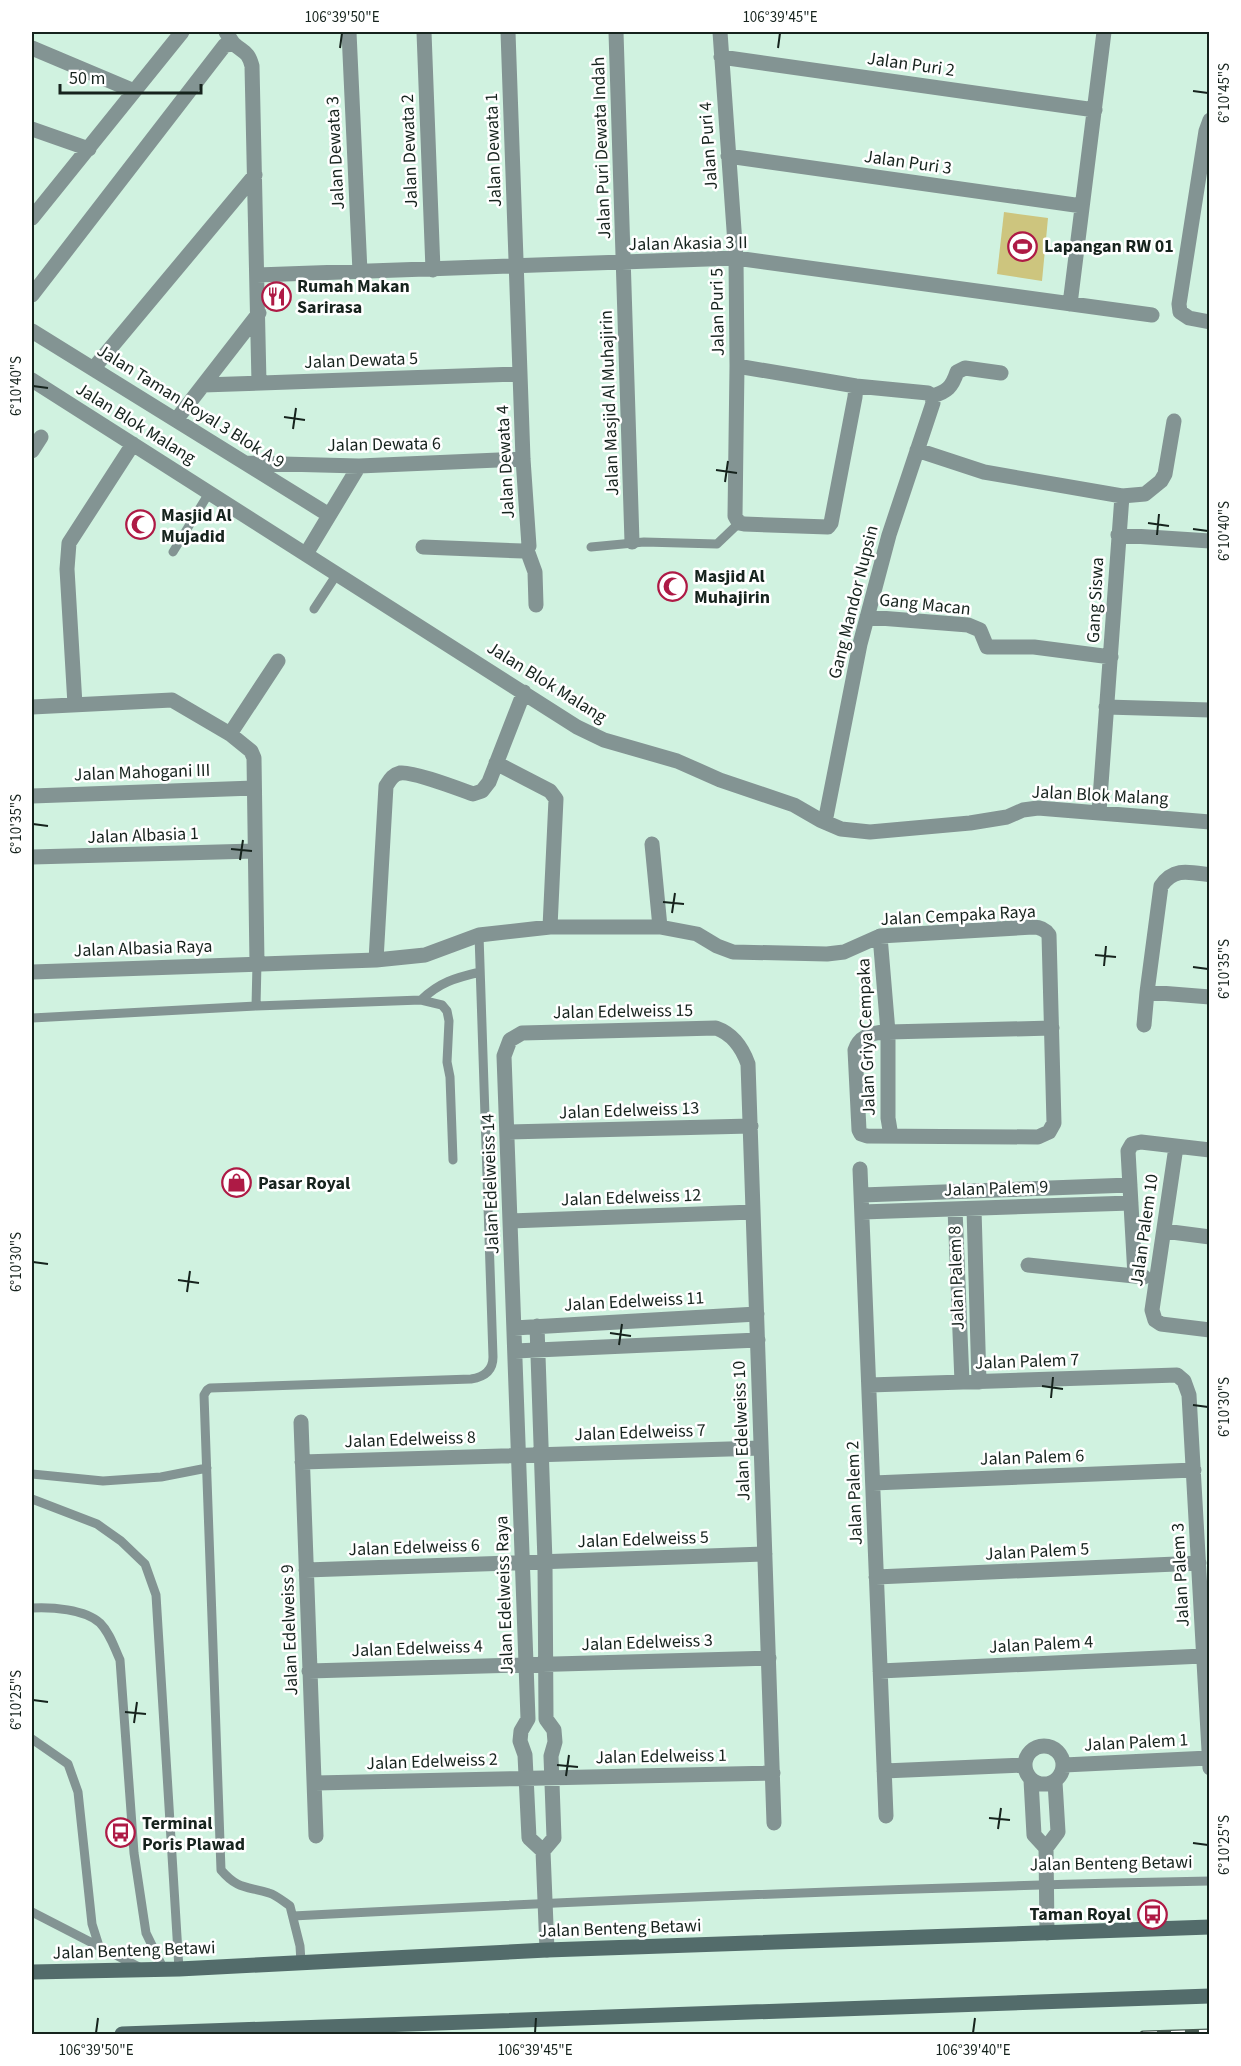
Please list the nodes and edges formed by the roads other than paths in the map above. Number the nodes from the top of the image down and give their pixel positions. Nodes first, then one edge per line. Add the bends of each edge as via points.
1 (182, 32) edge
2 (349, 32) edge
3 (424, 32) edge
4 (508, 32) edge
5 (616, 32) edge
6 (720, 32) edge
7 (1104, 32) edge
8 (229, 38) edge
9 (32, 48) edge
10 (721, 57) junction
11 (134, 91) junction
12 (1095, 110) junction
13 (1208, 128) edge
14 (32, 129) edge
15 (89, 149) junction
16 (728, 156) junction
17 (255, 175) junction
18 (1082, 206) junction
19 (33, 215) edge
20 (735, 258) junction
21 (624, 263) junction
22 (517, 267) junction
23 (433, 270) junction
24 (360, 272) junction
25 (257, 275) junction
26 (32, 296) edge
27 (1070, 304) junction
28 (259, 314) junction
29 (1152, 315) dead end
30 (1209, 322) edge
31 (32, 331) edge
32 (737, 366) junction
33 (93, 369) junction
34 (1001, 373) dead end
35 (520, 374) junction
36 (32, 380) edge
37 (259, 383) junction
38 (203, 385) junction
39 (856, 386) junction
40 (932, 396) junction
41 (176, 420) junction
42 (1174, 421) dead end
43 (41, 437) dead end
44 (133, 444) junction
45 (917, 450) junction
46 (32, 451) edge
47 (523, 459) junction
48 (246, 463) junction
49 (359, 466) junction
50 (209, 493) junction
51 (1122, 496) junction
52 (329, 515) junction
53 (737, 519) junction
54 (1118, 535) junction
55 (1209, 541) edge
56 (632, 542) junction
57 (423, 547) dead end
58 (591, 547) dead end
59 (527, 550) junction
60 (173, 552) dead end
61 (306, 554) junction
62 (337, 574) junction
63 (536, 605) dead end
64 (314, 609) dead end
65 (867, 617) junction
66 (1111, 657) junction
67 (278, 661) dead end
68 (524, 692) junction
69 (75, 705) junction
70 (32, 707) edge
71 (1106, 707) junction
72 (1209, 710) edge
73 (236, 739) junction
74 (496, 763) junction
75 (254, 788) junction
76 (32, 796) edge
77 (1099, 812) junction
78 (825, 822) junction
79 (1209, 822) edge
80 (652, 844) dead end
81 (255, 851) junction
82 (32, 857) edge
83 (1209, 874) edge
84 (550, 927) junction
85 (660, 927) junction
86 (479, 935) junction
87 (880, 936) junction
88 (376, 960) junction
89 (257, 963) junction
90 (32, 972) edge
91 (480, 972) junction
92 (1147, 992) junction
93 (1209, 997) edge
94 (421, 1000) junction
95 (256, 1006) junction
96 (32, 1018) edge
97 (1144, 1025) dead end
98 (1052, 1028) junction
99 (888, 1032) junction
100 (510, 1040) joint
101 (736, 1041) joint
102 (750, 1126) junction
103 (508, 1132) junction
104 (891, 1136) junction
105 (1176, 1147) junction
106 (1209, 1150) edge
107 (453, 1160) dead end
108 (860, 1169) dead end
109 (1130, 1185) junction
110 (862, 1195) junction
111 (1131, 1203) junction
112 (955, 1209) junction
113 (974, 1209) junction
114 (753, 1212) junction
115 (862, 1212) junction
116 (510, 1221) junction
117 (1164, 1231) junction
118 (1209, 1237) edge
119 (1028, 1265) dead end
120 (1135, 1276) junction
121 (1157, 1278) junction
122 (757, 1314) junction
123 (537, 1326) junction
124 (514, 1328) junction
125 (1209, 1330) edge
126 (758, 1340) junction
127 (514, 1351) junction
128 (538, 1351) junction
129 (1184, 1381) joint
130 (962, 1382) junction
131 (979, 1382) junction
132 (869, 1385) junction
133 (301, 1422) dead end
134 (761, 1448) junction
135 (541, 1454) junction
136 (519, 1455) junction
137 (302, 1462) junction
138 (207, 1468) junction
139 (1194, 1470) junction
140 (32, 1474) edge
141 (873, 1483) junction
142 (32, 1499) edge
143 (765, 1554) junction
144 (544, 1562) junction
145 (523, 1563) junction
146 (1198, 1563) junction
147 (306, 1570) junction
148 (876, 1577) junction
149 (32, 1608) edge
150 (1203, 1656) junction
151 (769, 1658) junction
152 (546, 1664) junction
153 (526, 1665) junction
154 (309, 1671) junction
155 (880, 1671) junction
156 (32, 1739) edge
157 (1209, 1758) edge
158 (1024, 1765) junction
159 (1064, 1765) junction
160 (1209, 1768) edge
161 (884, 1771) junction
162 (773, 1773) junction
163 (551, 1777) junction
164 (526, 1778) junction
165 (1031, 1780) junction
166 (1055, 1782) junction
167 (315, 1784) junction
168 (886, 1816) dead end
169 (774, 1823) dead end
170 (316, 1836) dead end
171 (1046, 1848) junction
172 (543, 1851) junction
173 (1209, 1881) edge
174 (1047, 1884) junction
175 (544, 1903) junction
176 (32, 1912) edge
177 (293, 1916) junction
178 (1209, 1927) edge
179 (1047, 1933) junction
180 (99, 1946) junction
181 (547, 1950) junction
182 (301, 1962) junction
183 (171, 1969) junction
184 (144, 1970) junction
185 (32, 1972) edge
186 (1209, 1996) edge
187 (122, 2034) edge

1 - 11 street
2 - 24 street, Jalan Dewata 3
3 - 23 street, Jalan Dewata 2
4 - 22 street, Jalan Dewata 1
5 - 21 street, Jalan Puri Dewata Indah
6 - 10 street, Jalan Puri 4
7 - 12 street
8 - 17 street via 242,48 252,66
8 - 26 street
9 - 11 street
10 - 12 street, Jalan Puri 2
10 - 16 street, Jalan Puri 4
11 - 15 street
12 - 18 street
13 - 30 street via 1179,304 1180,312
14 - 15 street
15 - 19 street
16 - 18 street, Jalan Puri 3
16 - 20 street, Jalan Puri 4
17 - 25 street
17 - 33 street
18 - 27 street
20 - 21 street, Jalan Akasia 3 II
20 - 27 street, Jalan Akasia 3 II
20 - 32 street, Jalan Puri 5
21 - 22 street, Jalan Akasia 3 II
21 - 56 street, Jalan Masjid Al Muhajirin
22 - 23 street, Jalan Akasia 3 II
22 - 35 street, Jalan Dewata 4
23 - 24 street, Jalan Akasia 3 II
24 - 25 street, Jalan Akasia 3 II
25 - 28 street
27 - 29 street, Jalan Akasia 3 II
28 - 37 street
28 - 38 street
31 - 33 street, Jalan Taman Royal 3 Blok A 9
32 - 39 street
32 - 53 street, Jalan Puri 5
33 - 41 street, Jalan Taman Royal 3 Blok A 9
34 - 40 street via 965,368 957,372 946,392
35 - 37 street, Jalan Dewata 5
35 - 47 street, Jalan Dewata 4
36 - 44 street, Jalan Blok Malang
37 - 38 street, Jalan Dewata 5
38 - 41 street
39 - 40 street
39 - 53 street via 828,527 744,524
40 - 45 street, Gang Mandor Nupsin
41 - 48 street, Jalan Taman Royal 3 Blok A 9
42 - 51 street via 1161,481 1145,494
43 - 46 street
44 - 50 street, Jalan Blok Malang
44 - 69 street via 69,543
45 - 51 street via 984,472
45 - 65 street, Gang Mandor Nupsin
47 - 49 street, Jalan Dewata 6
47 - 59 street, Jalan Dewata 4
48 - 49 street, Jalan Dewata 6
48 - 52 street, Jalan Taman Royal 3 Blok A 9
49 - 52 street
50 - 60 lane
50 - 61 street, Jalan Blok Malang
51 - 54 street, Gang Siswa
52 - 61 street
53 - 56 lane via 717,544
54 - 55 street
54 - 66 street, Gang Siswa
56 - 58 lane
57 - 59 street
59 - 63 street, Jalan Dewata 4 via 535,572
61 - 62 street, Jalan Blok Malang
62 - 64 lane
62 - 68 street, Jalan Blok Malang
65 - 66 street, Gang Macan via 968,625 980,630 987,647 1034,647
65 - 78 street, Gang Mandor Nupsin
66 - 71 street, Gang Siswa
67 - 73 street
68 - 74 street
68 - 78 street, Jalan Blok Malang via 604,740 677,761 794,805
69 - 70 street
69 - 73 street via 168,699
71 - 72 street
71 - 77 street, Gang Siswa
73 - 75 street via 253,754
74 - 84 street via 550,791 556,799
74 - 88 street via 489,782 473,794 413,775 400,773 391,777 386,786
75 - 76 street, Jalan Mahogani III
75 - 81 street
77 - 78 street, Jalan Blok Malang via 1038,808 992,820 870,832 841,829
77 - 79 street, Jalan Blok Malang
80 - 85 street
81 - 82 street, Jalan Albasia 1
81 - 89 street
83 - 92 street via 1179,872 1167,877 1161,886
84 - 85 street, Jalan Cempaka Raya
84 - 86 street, Jalan Cempaka Raya
85 - 87 street, Jalan Cempaka Raya via 697,934 733,952 827,954 844,952
86 - 88 street, Jalan Cempaka Raya via 425,955
86 - 91 lane
87 - 98 street, Jalan Cempaka Raya via 1042,928 1049,935
87 - 99 street, Jalan Griya Cempaka
88 - 89 street, Jalan Cempaka Raya
89 - 90 street, Jalan Albasia Raya
89 - 95 lane
91 - 94 lane via 450,979
91 - 138 lane via 493,1361 490,1369 471,1379 210,1388 204,1395
92 - 93 street
92 - 97 street
94 - 95 lane
94 - 107 lane via 442,1005 449,1021 447,1062
95 - 96 lane
98 - 99 street
98 - 104 street, Jalan Cempaka Raya via 1054,1122 1044,1136
99 - 104 street, Jalan Griya Cempaka
99 - 104 street, Jalan Cempaka Raya via 866,1036 855,1050 859,1130 867,1136
100 - 101 street, Jalan Edelweiss 15 via 522,1033 716,1028
100 - 103 street, Jalan Edelweiss 14 via 504,1056
101 - 102 street, Jalan Edelweiss 10 via 748,1064
102 - 103 street, Jalan Edelweiss 13
102 - 114 street, Jalan Edelweiss 10
103 - 116 street, Jalan Edelweiss 14
105 - 106 street
105 - 109 street, Jalan Palem 10 via 1132,1144 1128,1151
105 - 117 street, Jalan Palem 10
108 - 110 street, Jalan Palem 2
109 - 110 street, Jalan Palem 9
109 - 111 street, Jalan Palem 10
110 - 115 street, Jalan Palem 2
111 - 113 street, Jalan Palem 9
111 - 120 street, Jalan Palem 10
112 - 113 street, Jalan Palem 9
112 - 115 street, Jalan Palem 9
112 - 130 street, Jalan Palem 8
113 - 131 street, Jalan Palem 8
114 - 116 street, Jalan Edelweiss 12
114 - 122 street, Jalan Edelweiss 10
115 - 132 street, Jalan Palem 2
116 - 124 street, Jalan Edelweiss 14
117 - 118 street
117 - 121 street, Jalan Palem 10
119 - 120 street
120 - 121 street
121 - 125 street, Jalan Palem 10 via 1152,1310 1155,1320
122 - 123 street, Jalan Edelweiss 11
122 - 126 street, Jalan Edelweiss 10
123 - 124 street, Jalan Edelweiss 11
123 - 128 street
124 - 127 street, Jalan Edelweiss Raya
126 - 128 street
126 - 134 street, Jalan Edelweiss 10
127 - 128 street
127 - 136 street, Jalan Edelweiss Raya
128 - 135 street
129 - 131 street, Jalan Palem 7 via 1177,1375
129 - 139 street, Jalan Palem 3 via 1189,1395
130 - 131 street, Jalan Palem 7
130 - 132 street, Jalan Palem 7
132 - 141 street, Jalan Palem 2
133 - 137 street, Jalan Edelweiss 9
134 - 135 street, Jalan Edelweiss 7
134 - 143 street, Jalan Edelweiss 10
135 - 136 street, Jalan Edelweiss 7
135 - 144 street
136 - 137 street, Jalan Edelweiss 8
136 - 145 street, Jalan Edelweiss Raya
137 - 147 street, Jalan Edelweiss 9
138 - 140 lane via 161,1477 103,1481
138 - 177 lane via 221,1870 230,1881 243,1887 272,1893 290,1906
139 - 141 street, Jalan Palem 6
139 - 146 street, Jalan Palem 3
141 - 148 street, Jalan Palem 2
142 - 183 lane via 97,1524 121,1541 145,1564 156,1595
143 - 144 street, Jalan Edelweiss 5
143 - 151 street, Jalan Edelweiss 10
144 - 145 street, Jalan Edelweiss 5
144 - 152 street
145 - 147 street, Jalan Edelweiss 6
145 - 153 street, Jalan Edelweiss Raya
146 - 148 street, Jalan Palem 5
146 - 150 street, Jalan Palem 3
147 - 154 street, Jalan Edelweiss 9
148 - 155 street, Jalan Palem 2
149 - 183 lane via 76,1611 98,1621 110,1635 120,1660 134,1853 146,1933
150 - 155 street, Jalan Palem 4
150 - 157 street, Jalan Palem 3
151 - 152 street, Jalan Edelweiss 3
151 - 162 street, Jalan Edelweiss 10
152 - 153 street, Jalan Edelweiss 3
152 - 163 street via 546,1719 554,1730 555,1742
153 - 154 street, Jalan Edelweiss 4
153 - 164 street, Jalan Edelweiss Raya via 528,1719 520,1741
154 - 167 street, Jalan Edelweiss 9
155 - 161 street, Jalan Palem 2
156 - 180 lane via 68,1764 78,1792 92,1924
157 - 159 street, Jalan Palem 1
157 - 160 street, Jalan Palem 3
158 - 159 street via 1027,1755 1044,1745 1054,1748
158 - 161 street
158 - 165 street
159 - 166 street
161 - 168 street, Jalan Palem 2
162 - 163 street, Jalan Edelweiss 1
162 - 169 street, Jalan Edelweiss 10
163 - 164 street, Jalan Edelweiss 2
163 - 172 street via 554,1838
164 - 167 street, Jalan Edelweiss 2
164 - 172 street, Jalan Edelweiss Raya via 529,1838
165 - 166 street via 1047,1785
165 - 171 street via 1034,1834
166 - 171 street via 1058,1832
167 - 170 street, Jalan Edelweiss 9
171 - 174 street
172 - 175 street
173 - 174 lane, Jalan Benteng Betawi
174 - 175 lane, Jalan Benteng Betawi
174 - 179 street
175 - 177 lane, Jalan Benteng Betawi
175 - 181 street
176 - 180 lane
177 - 182 lane
178 - 179 main road, Jalan Benteng Betawi
179 - 181 main road, Jalan Benteng Betawi
180 - 184 lane
181 - 182 main road, Jalan Benteng Betawi
182 - 183 main road, Jalan Benteng Betawi
183 - 184 main road, Jalan Benteng Betawi
184 - 185 main road, Jalan Benteng Betawi
186 - 187 main road

